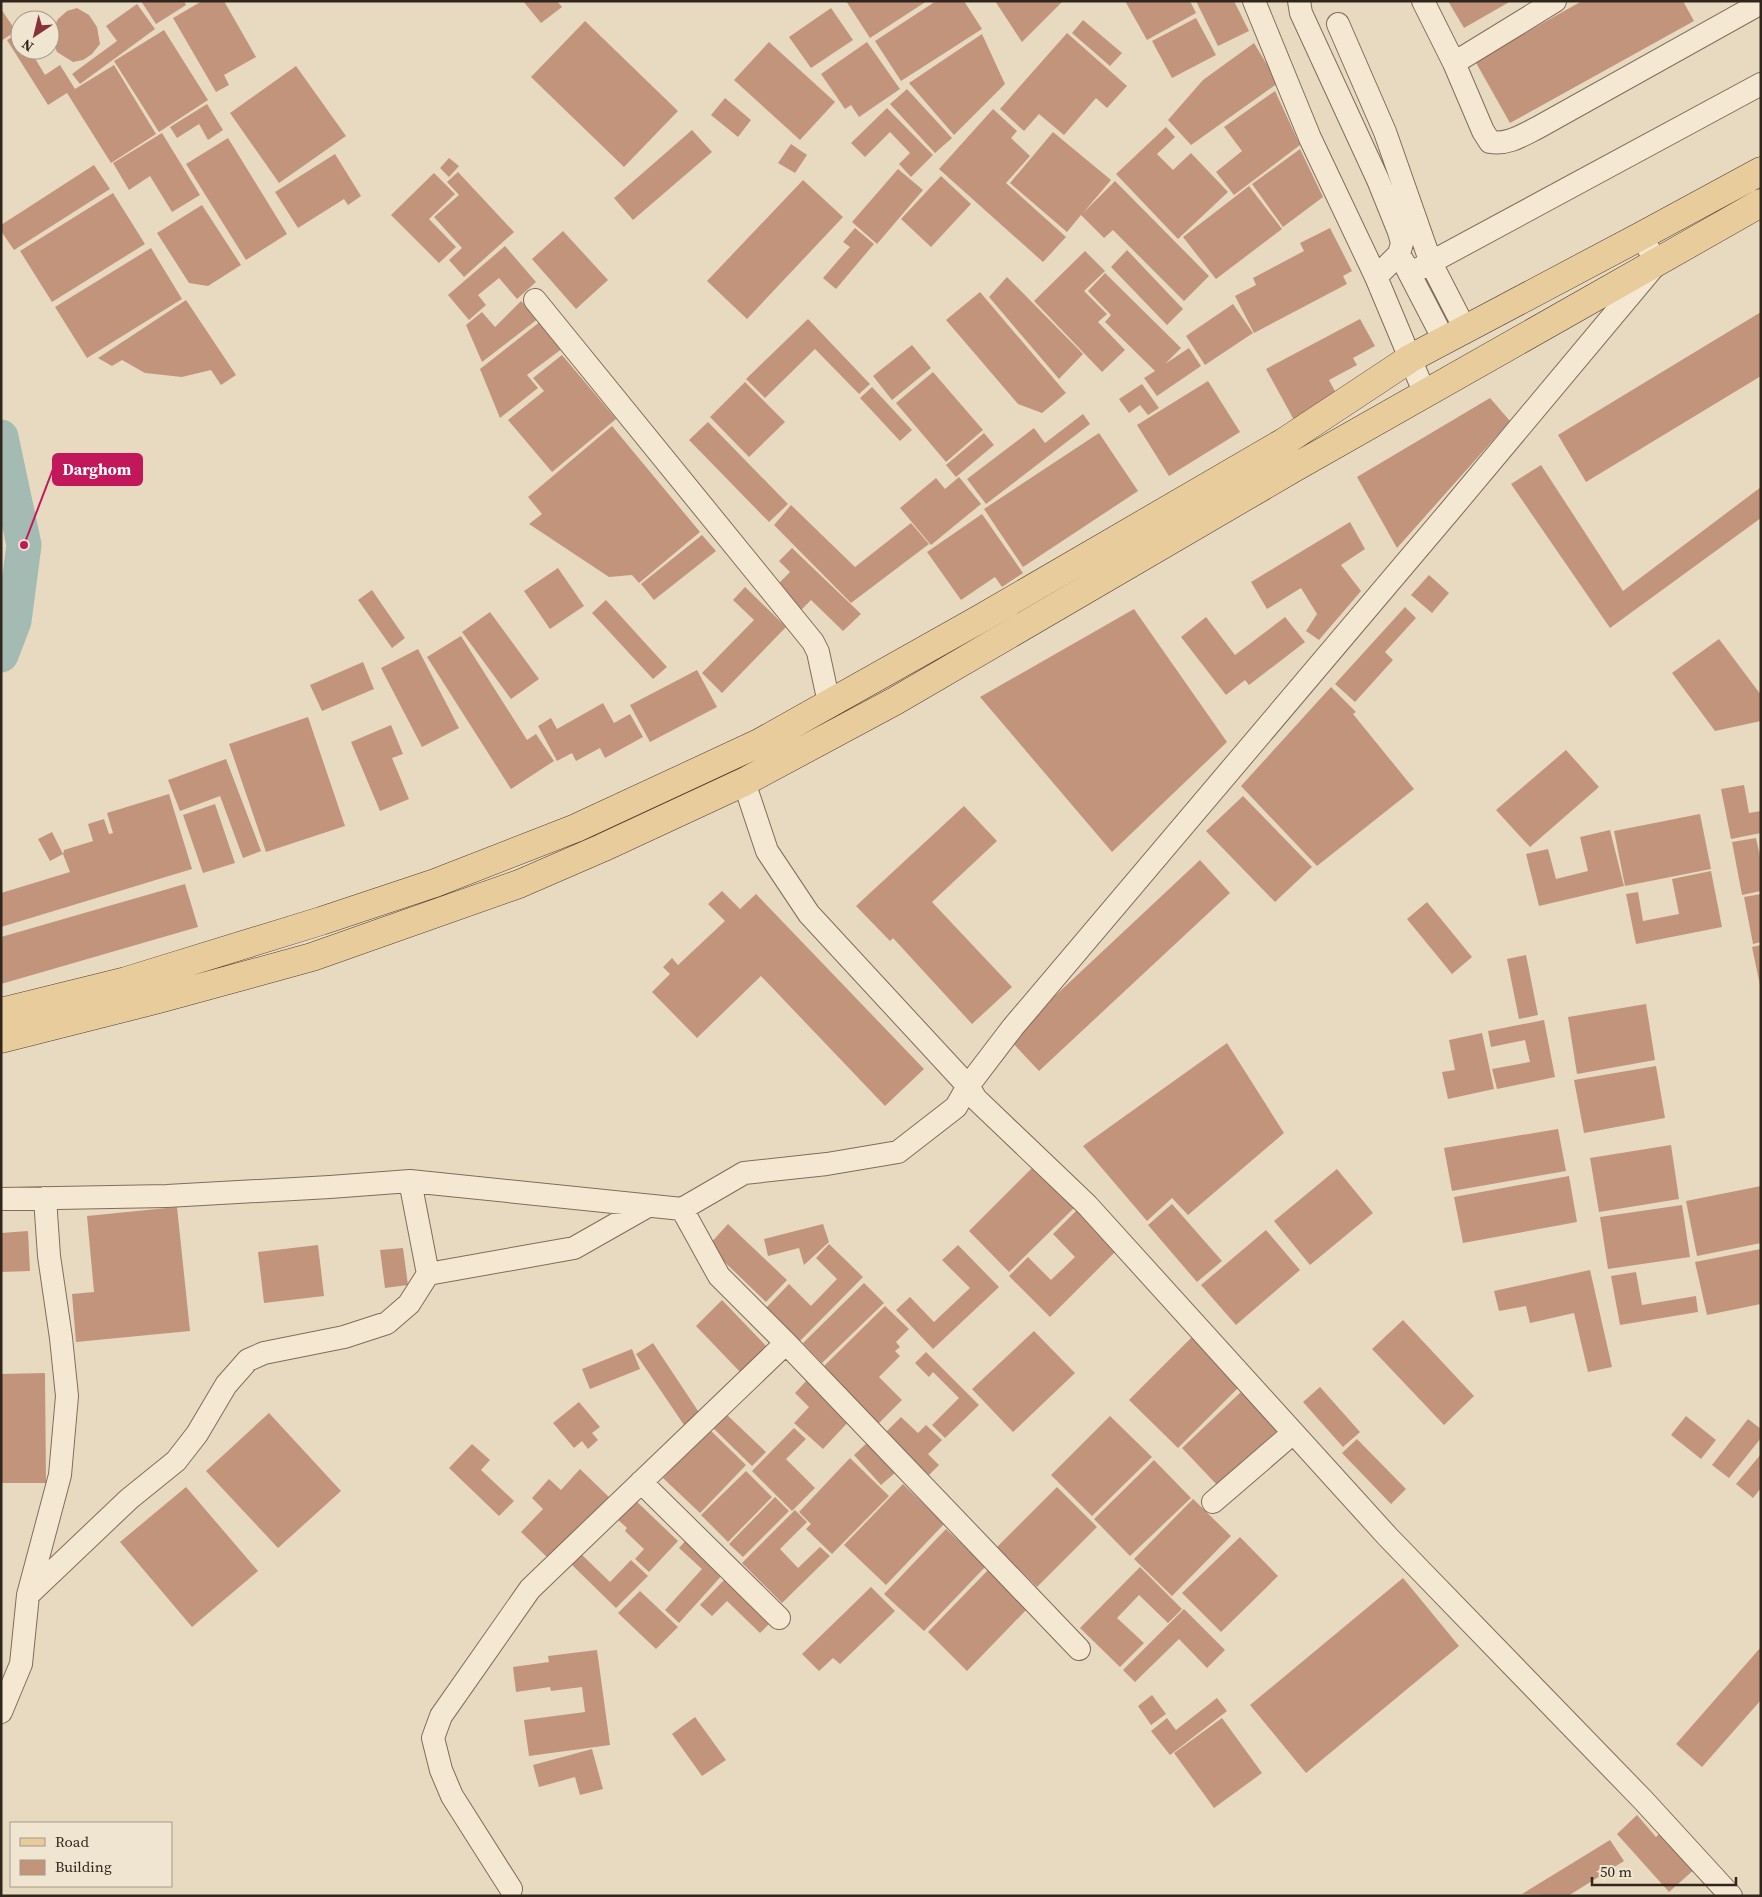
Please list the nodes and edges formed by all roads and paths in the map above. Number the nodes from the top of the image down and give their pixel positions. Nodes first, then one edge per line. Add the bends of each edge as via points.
1 (1254, 1) edge
2 (1299, 1) edge
3 (1424, 1) edge
4 (1555, 1) edge
5 (1761, 2) edge
6 (1338, 24) dead end
7 (1454, 63) junction
8 (1761, 84) edge
9 (1761, 171) edge
10 (1761, 203) edge
11 (1641, 236) junction
12 (1399, 254) junction
13 (1432, 263) junction
14 (1656, 263) junction
15 (1411, 274) junction
16 (1376, 277) junction
17 (536, 300) dead end
18 (1455, 335) junction
19 (1411, 358) junction
20 (1425, 394) junction
21 (1107, 545) junction
22 (1122, 569) junction
23 (829, 704) junction
24 (744, 782) junction
25 (1, 1012) edge
26 (1, 1038) edge
27 (968, 1086) junction
28 (410, 1181) junction
29 (45, 1198) junction
30 (1, 1199) edge
31 (648, 1206) junction
32 (682, 1209) junction
33 (428, 1274) junction
34 (786, 1343) junction
35 (1294, 1433) junction
36 (640, 1482) junction
37 (1212, 1502) dead end
38 (28, 1594) junction
39 (779, 1618) dead end
40 (1079, 1649) dead end
41 (1, 1712) edge
42 (511, 1889) dead end
43 (1730, 1896) edge

1 - 16 street via 1310,138
2 - 12 street via 1301,13 1399,232 1402,242
3 - 7 street
4 - 7 street
5 - 7 street via 1537,128 1500,144 1490,142 1483,131
6 - 13 street via 1385,132
8 - 13 street
9 - 11 main road
10 - 14 main road
11 - 14 street
11 - 18 main road
12 - 15 street
12 - 16 street
13 - 15 street
13 - 18 street
14 - 20 main road
14 - 27 street via 1013,1027
15 - 18 street
16 - 19 street
17 - 23 street via 812,642 818,652
18 - 19 main road
19 - 20 street
19 - 21 main road via 1284,442
20 - 22 main road
21 - 22 main road
21 - 23 main road
22 - 24 main road via 894,701
23 - 25 main road via 759,743 576,828 436,883 135,978
24 - 26 main road via 519,884 312,957
24 - 27 street via 768,851 808,914
27 - 32 street via 956,1107 898,1152 744,1173
27 - 35 street via 976,1100 1087,1206
28 - 29 street via 167,1196
28 - 31 street
28 - 33 street
29 - 30 street
29 - 38 street via 66,1396 60,1475
31 - 32 street
31 - 33 street via 574,1248
32 - 34 street via 719,1276
33 - 38 street via 409,1304 387,1323 248,1360 226,1385 197,1434 176,1461 129,1499
34 - 36 street
34 - 40 street
35 - 37 street
35 - 43 street via 1388,1537 1644,1801
36 - 39 street
36 - 42 street via 530,1589 441,1716 433,1738 452,1796
38 - 41 street via 21,1664

